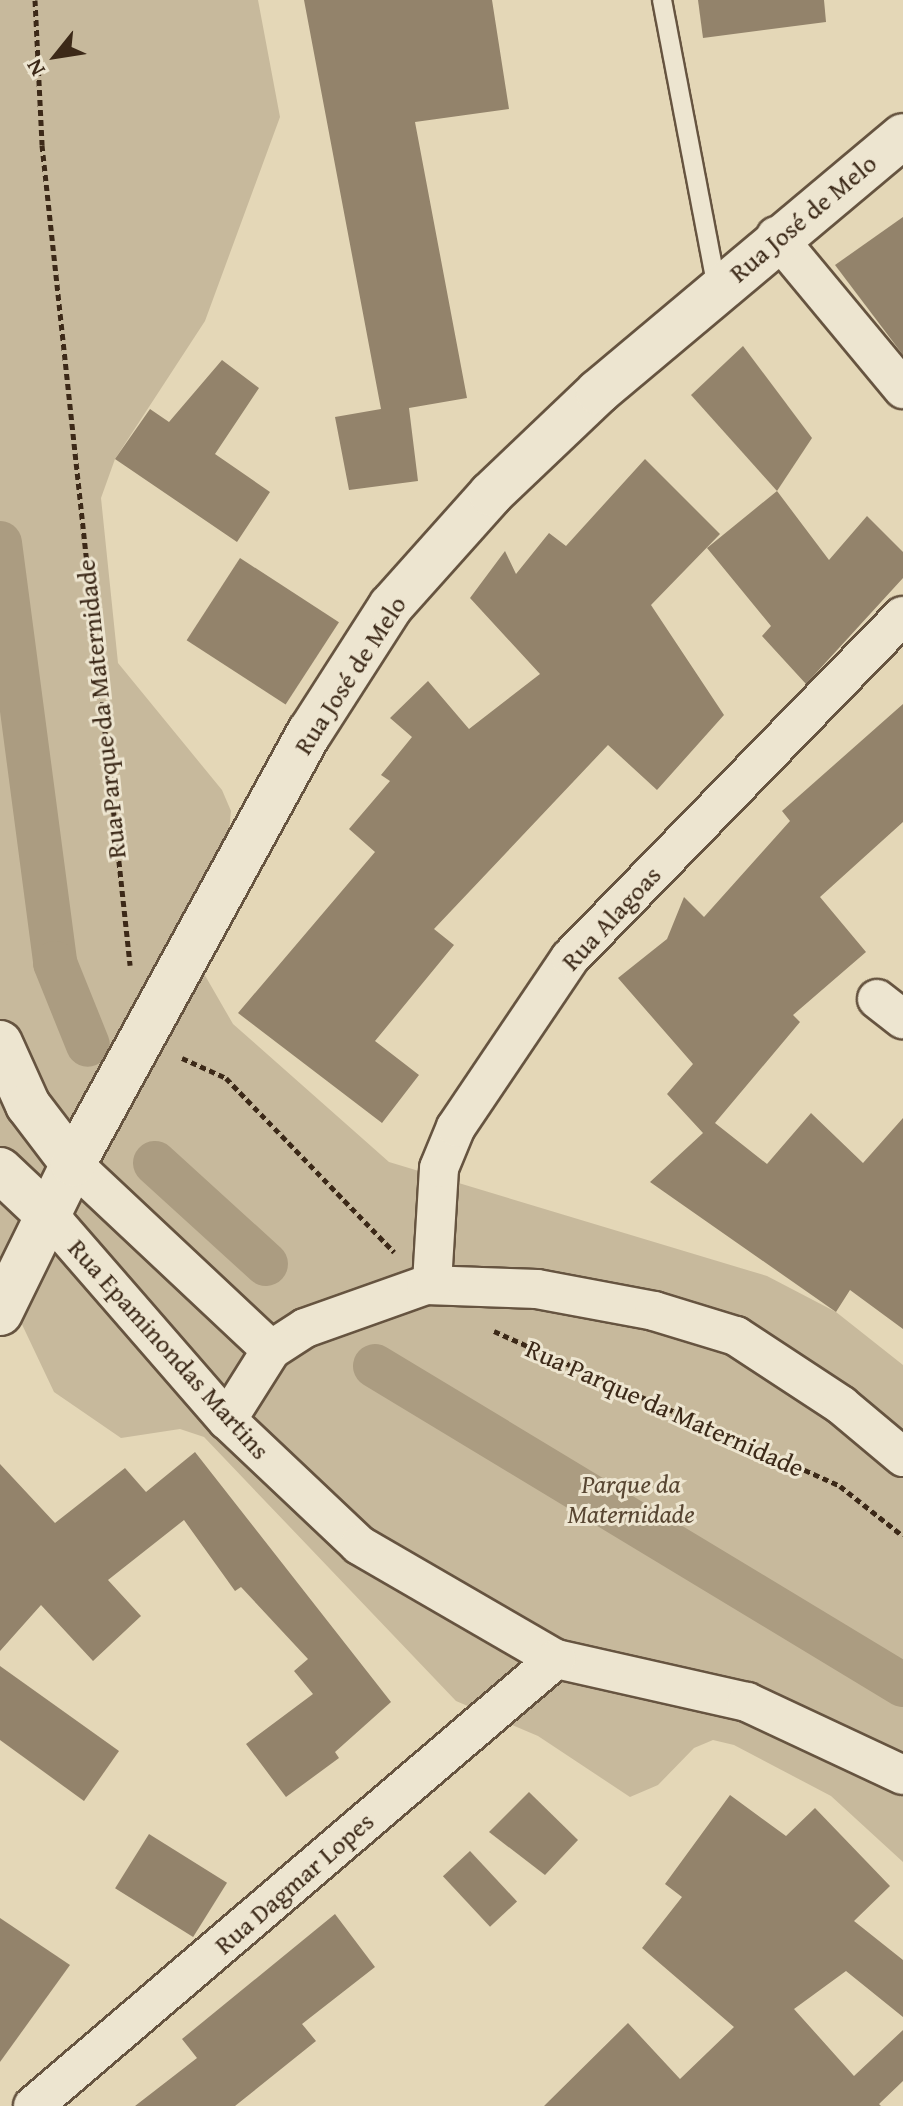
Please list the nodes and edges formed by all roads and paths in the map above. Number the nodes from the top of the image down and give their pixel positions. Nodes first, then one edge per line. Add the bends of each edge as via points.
1 (35, 0) edge
2 (662, 0) edge
3 (903, 136) edge
4 (776, 236) junction
5 (717, 289) junction
6 (903, 389) edge
7 (903, 616) edge
8 (0, 1043) edge
9 (146, 1043) junction
10 (73, 1164) junction
11 (0, 1170) edge
12 (52, 1219) junction
13 (429, 1284) junction
14 (0, 1313) edge
15 (481, 1325) dead end
16 (271, 1350) junction
17 (227, 1420) junction
18 (903, 1457) edge
19 (903, 1536) edge
20 (556, 1659) junction
21 (903, 1775) edge
22 (33, 2106) edge

1 - 9 path, Rua Parque da Maternidade via 42,145 121,907
2 - 5 lane
3 - 4 street, Rua José de Melo
4 - 5 street, Rua José de Melo
4 - 6 street
5 - 9 street, Rua José de Melo via 491,494 391,606 310,732
7 - 13 street, Rua Alagoas via 570,958 456,1127 439,1168
8 - 10 street via 28,1105
9 - 10 street, Rua José de Melo
9 - 13 path via 226,1078
10 - 12 street, Rua José de Melo
10 - 16 street
11 - 12 street, Rua Epaminondas Martins
12 - 14 street, Rua José de Melo
12 - 17 street, Rua Epaminondas Martins
13 - 16 street via 305,1328
13 - 18 street via 537,1289 654,1311 736,1336 841,1405
15 - 19 path, Rua Parque da Maternidade via 840,1486
16 - 17 street
17 - 20 street, Rua Epaminondas Martins via 359,1545
20 - 21 street, Rua Epaminondas Martins via 747,1702
20 - 22 street, Rua Dagmar Lopes

